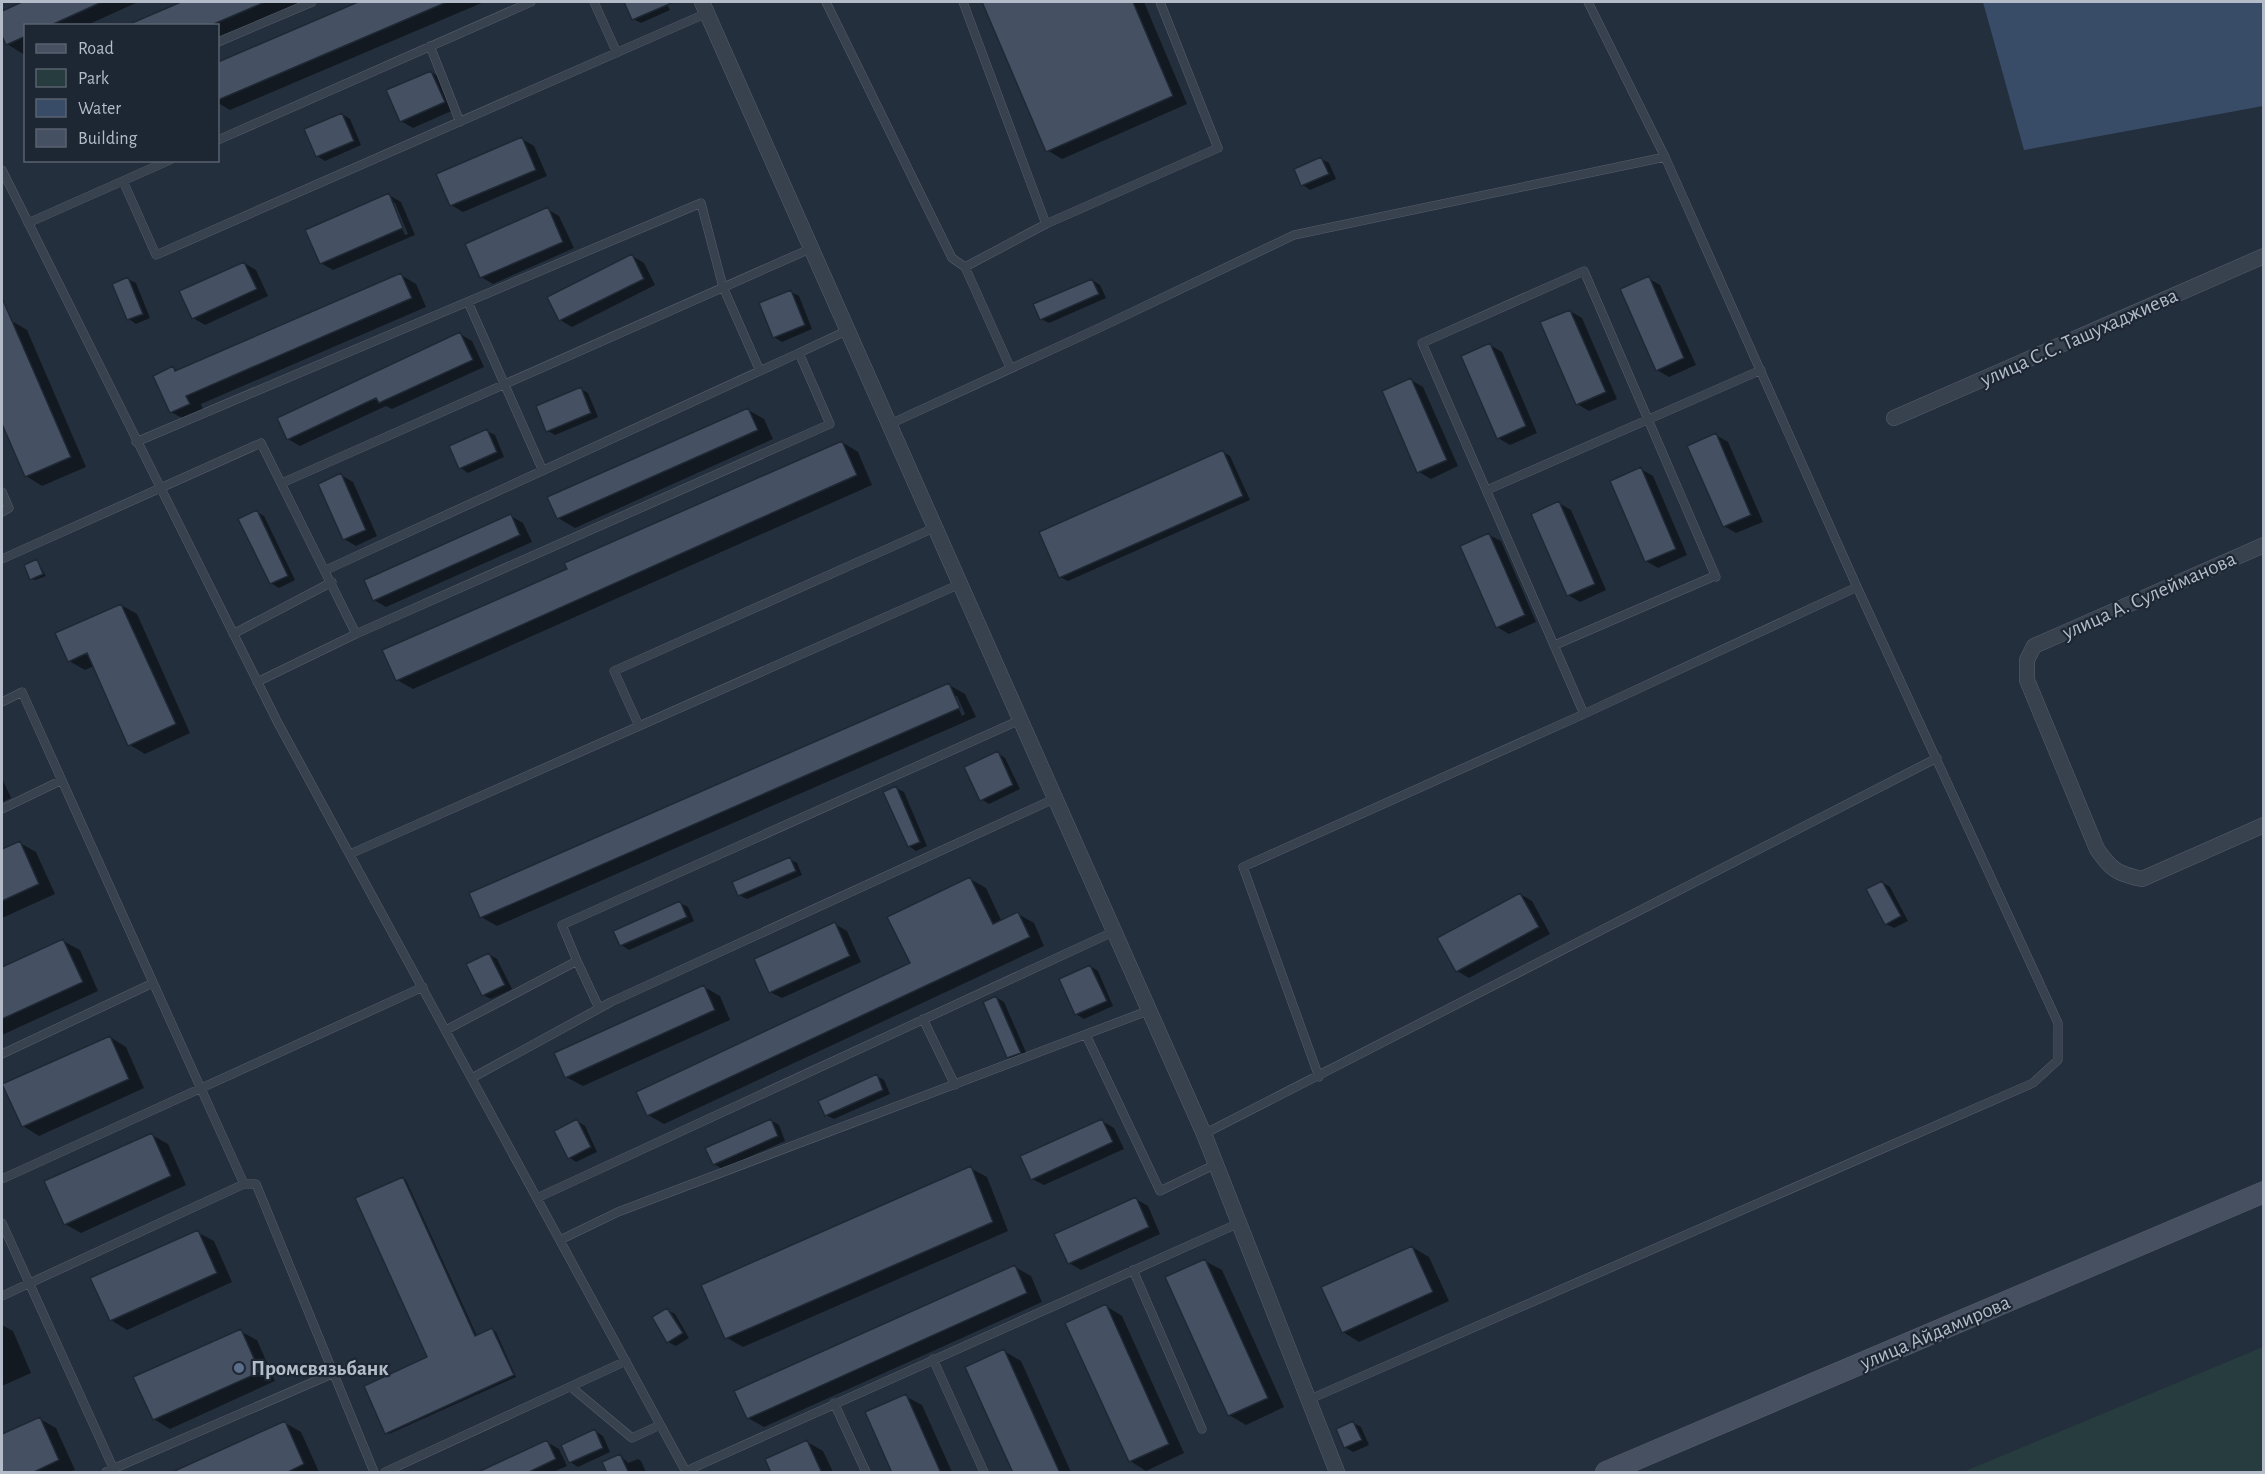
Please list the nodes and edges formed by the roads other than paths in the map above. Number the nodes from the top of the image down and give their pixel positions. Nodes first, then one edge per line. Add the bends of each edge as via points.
1 (312, 2) edge
2 (531, 2) edge
3 (594, 2) edge
4 (826, 2) edge
5 (963, 2) edge
6 (1160, 2) edge
7 (1588, 2) edge
8 (704, 7) edge
9 (219, 42) edge
10 (429, 46) junction
11 (617, 53) junction
12 (460, 122) junction
13 (219, 140) edge
14 (1665, 157) junction
15 (166, 162) edge
16 (2, 170) edge
17 (123, 181) junction
18 (28, 223) junction
19 (1046, 224) junction
20 (812, 248) junction
21 (2264, 256) edge
22 (965, 267) junction
23 (723, 287) junction
24 (468, 302) junction
25 (848, 330) junction
26 (799, 353) junction
27 (1010, 367) junction
28 (1761, 370) junction
29 (760, 371) junction
30 (505, 384) junction
31 (1894, 418) dead end
32 (1648, 420) junction
33 (890, 424) junction
34 (136, 442) junction
35 (543, 471) junction
36 (282, 483) junction
37 (159, 488) junction
38 (1487, 490) junction
39 (2, 492) edge
40 (2, 512) edge
41 (936, 527) junction
42 (2264, 545) edge
43 (2, 559) edge
44 (326, 570) junction
45 (332, 582) junction
46 (961, 584) junction
47 (1857, 587) junction
48 (233, 634) junction
49 (356, 634) junction
50 (1555, 645) junction
51 (257, 682) junction
52 (2, 702) edge
53 (1584, 714) junction
54 (1021, 720) junction
55 (639, 726) junction
56 (1937, 758) junction
57 (62, 780) junction
58 (1056, 798) junction
59 (2, 809) edge
60 (2264, 825) edge
61 (350, 854) junction
62 (1115, 931) junction
63 (577, 961) junction
64 (153, 983) junction
65 (423, 987) junction
66 (599, 1008) junction
67 (1150, 1010) junction
68 (923, 1019) junction
69 (446, 1030) junction
70 (1086, 1035) junction
71 (2, 1054) edge
72 (1319, 1077) junction
73 (472, 1078) junction
74 (955, 1085) junction
75 (202, 1086) junction
76 (1204, 1134) junction
77 (1216, 1164) junction
78 (2, 1179) edge
79 (244, 1184) junction
80 (2264, 1192) edge
81 (537, 1198) junction
82 (1239, 1222) junction
83 (2, 1224) edge
84 (560, 1240) junction
85 (1133, 1270) junction
86 (29, 1283) junction
87 (2, 1296) edge
88 (933, 1359) junction
89 (626, 1361) junction
90 (334, 1373) junction
91 (571, 1387) junction
92 (1308, 1400) junction
93 (834, 1402) junction
94 (660, 1425) junction
95 (1202, 1429) dead end
96 (111, 1471) edge
97 (686, 1472) edge
98 (374, 1473) edge
99 (385, 1473) edge
100 (866, 1473) edge
101 (984, 1473) edge
102 (1337, 1473) edge
103 (1606, 1473) edge

1 - 9 lane
2 - 10 lane
3 - 11 lane
4 - 22 lane via 952,258
5 - 19 lane
6 - 19 lane via 1218,148
7 - 14 lane
8 - 11 lane
8 - 20 street
10 - 12 lane
10 - 13 lane
11 - 12 lane
12 - 17 lane via 156,255
14 - 27 lane via 1294,235
14 - 28 lane
15 - 17 lane
16 - 18 lane
17 - 18 lane
18 - 34 lane
19 - 22 lane
20 - 23 lane
20 - 25 street
21 - 31 street, улица С.С. Ташухаджиева
22 - 27 lane
23 - 24 lane via 701,203
23 - 29 lane
23 - 30 lane
24 - 30 lane
24 - 34 lane
25 - 26 lane
25 - 33 street
26 - 29 lane
26 - 49 lane via 830,424
27 - 33 lane
28 - 32 lane
28 - 47 lane
29 - 35 lane
30 - 35 lane
30 - 36 lane
32 - 38 lane
32 - 38 lane via 1584,271 1562,280 1422,343
32 - 50 lane via 1713,578
33 - 41 street
34 - 37 lane
35 - 44 lane
36 - 37 lane via 261,443
36 - 44 lane
37 - 43 lane
37 - 48 lane
38 - 50 lane
39 - 40 lane via 9,508
41 - 46 street
41 - 55 lane via 614,671
42 - 60 street, улица А. Сулейманова via 2034,646 2027,660 2027,680 2097,849 2108,866 2142,879
44 - 45 lane
45 - 48 lane
45 - 49 lane
46 - 54 street
46 - 55 lane
47 - 53 lane
47 - 56 lane
48 - 51 lane
49 - 51 lane
50 - 53 lane
51 - 61 lane
52 - 57 lane via 22,692
53 - 72 lane via 1244,867
54 - 58 street
54 - 63 lane via 562,925
55 - 61 lane
56 - 72 lane
56 - 92 lane via 2058,1023 2058,1060 2033,1083
57 - 59 lane
57 - 64 lane
58 - 62 street
58 - 66 lane
61 - 65 lane
62 - 67 street
62 - 68 lane
63 - 66 lane
63 - 69 lane
64 - 71 lane
64 - 75 lane
65 - 69 lane
65 - 75 lane
66 - 73 lane
67 - 70 lane
67 - 76 street
68 - 74 lane
68 - 81 lane
69 - 73 lane
70 - 74 lane
70 - 77 lane via 1160,1191
72 - 76 lane
73 - 81 lane
74 - 84 lane via 618,1212
75 - 78 lane
75 - 79 lane
76 - 77 street
77 - 82 street
79 - 86 lane
79 - 90 lane via 256,1184
80 - 103 main road, улица Айдамирова
81 - 84 lane
82 - 85 lane
82 - 92 street
83 - 86 lane
84 - 89 lane
85 - 88 lane
85 - 95 lane
86 - 87 lane
86 - 96 lane
88 - 93 lane
88 - 101 lane
89 - 91 lane
89 - 94 lane
90 - 96 lane
90 - 98 lane
91 - 94 lane via 632,1438
91 - 99 lane
92 - 102 street
93 - 97 lane
93 - 100 lane
94 - 97 lane

